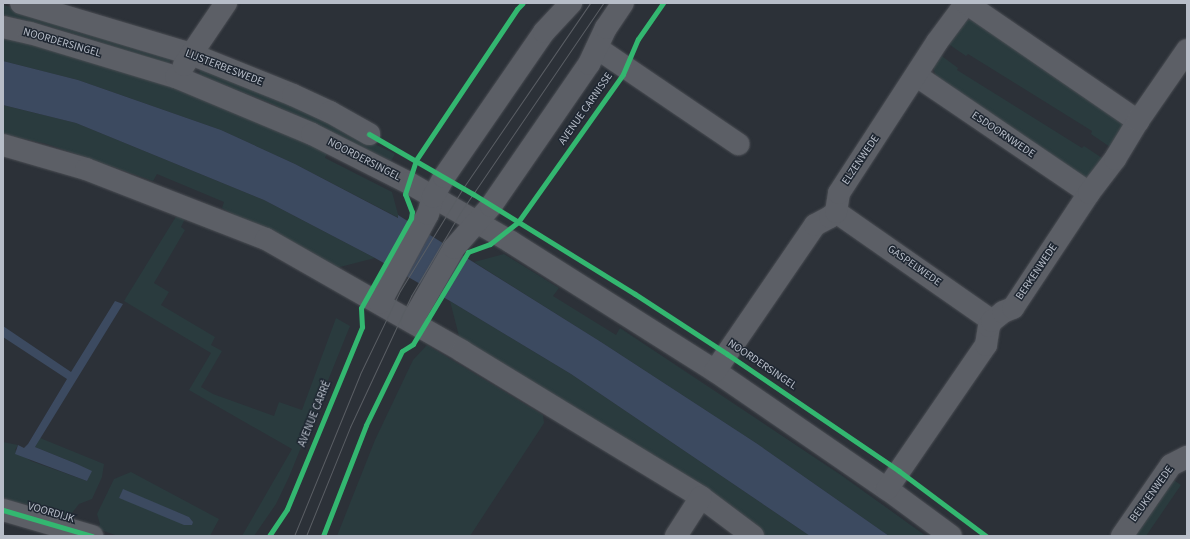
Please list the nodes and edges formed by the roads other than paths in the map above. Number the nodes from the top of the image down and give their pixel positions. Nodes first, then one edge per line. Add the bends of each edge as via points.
1 (21, 3) edge
2 (226, 3) edge
3 (571, 3) edge
4 (623, 3) edge
5 (966, 3) edge
6 (3, 27) edge
7 (597, 48) junction
8 (1187, 50) edge
9 (191, 54) junction
10 (917, 76) junction
11 (176, 77) junction
12 (1138, 121) junction
13 (369, 134) dead end
14 (738, 144) dead end
15 (3, 145) edge
16 (1089, 193) junction
17 (433, 197) junction
18 (836, 212) junction
19 (478, 222) junction
20 (380, 303) junction
21 (412, 321) junction
22 (992, 321) junction
23 (715, 371) junction
24 (1187, 458) edge
25 (887, 489) junction
26 (701, 497) junction
27 (3, 510) edge
28 (92, 536) edge
29 (676, 536) edge
30 (753, 536) edge
31 (951, 536) edge
32 (1122, 536) edge

1 - 9 street, LIJSTERBESWEDE
2 - 9 street
3 - 17 street via 544,32 444,177
4 - 7 street, AVENUE CARNISSE via 606,28
5 - 10 street, ELZENWEDE via 937,42
5 - 12 street
6 - 11 street, NOORDERSINGEL
7 - 14 street
7 - 19 street, AVENUE CARNISSE via 589,64
8 - 12 street, BERKENWEDE
9 - 11 street
9 - 13 street, LIJSTERBESWEDE via 299,98
10 - 16 street, ESDOORNWEDE
10 - 18 street, ELZENWEDE via 839,193
11 - 17 street, NOORDERSINGEL via 312,134
12 - 16 street, BERKENWEDE via 1115,159
15 - 20 street via 86,169 266,239
16 - 22 street, BERKENWEDE via 1014,308 1003,312
17 - 19 street, NOORDERSINGEL
17 - 20 street via 421,229
18 - 22 street, GASPELWEDE
18 - 23 street via 815,225
19 - 21 street, AVENUE CARNISSE via 454,248
19 - 23 street, NOORDERSINGEL
20 - 21 street
21 - 26 street
22 - 25 street via 986,345
23 - 25 street, NOORDERSINGEL
24 - 32 street, BEUKENWEDE via 1171,465
25 - 31 street, NOORDERSINGEL
26 - 29 street
26 - 30 street
27 - 28 street, VOORDIJK

